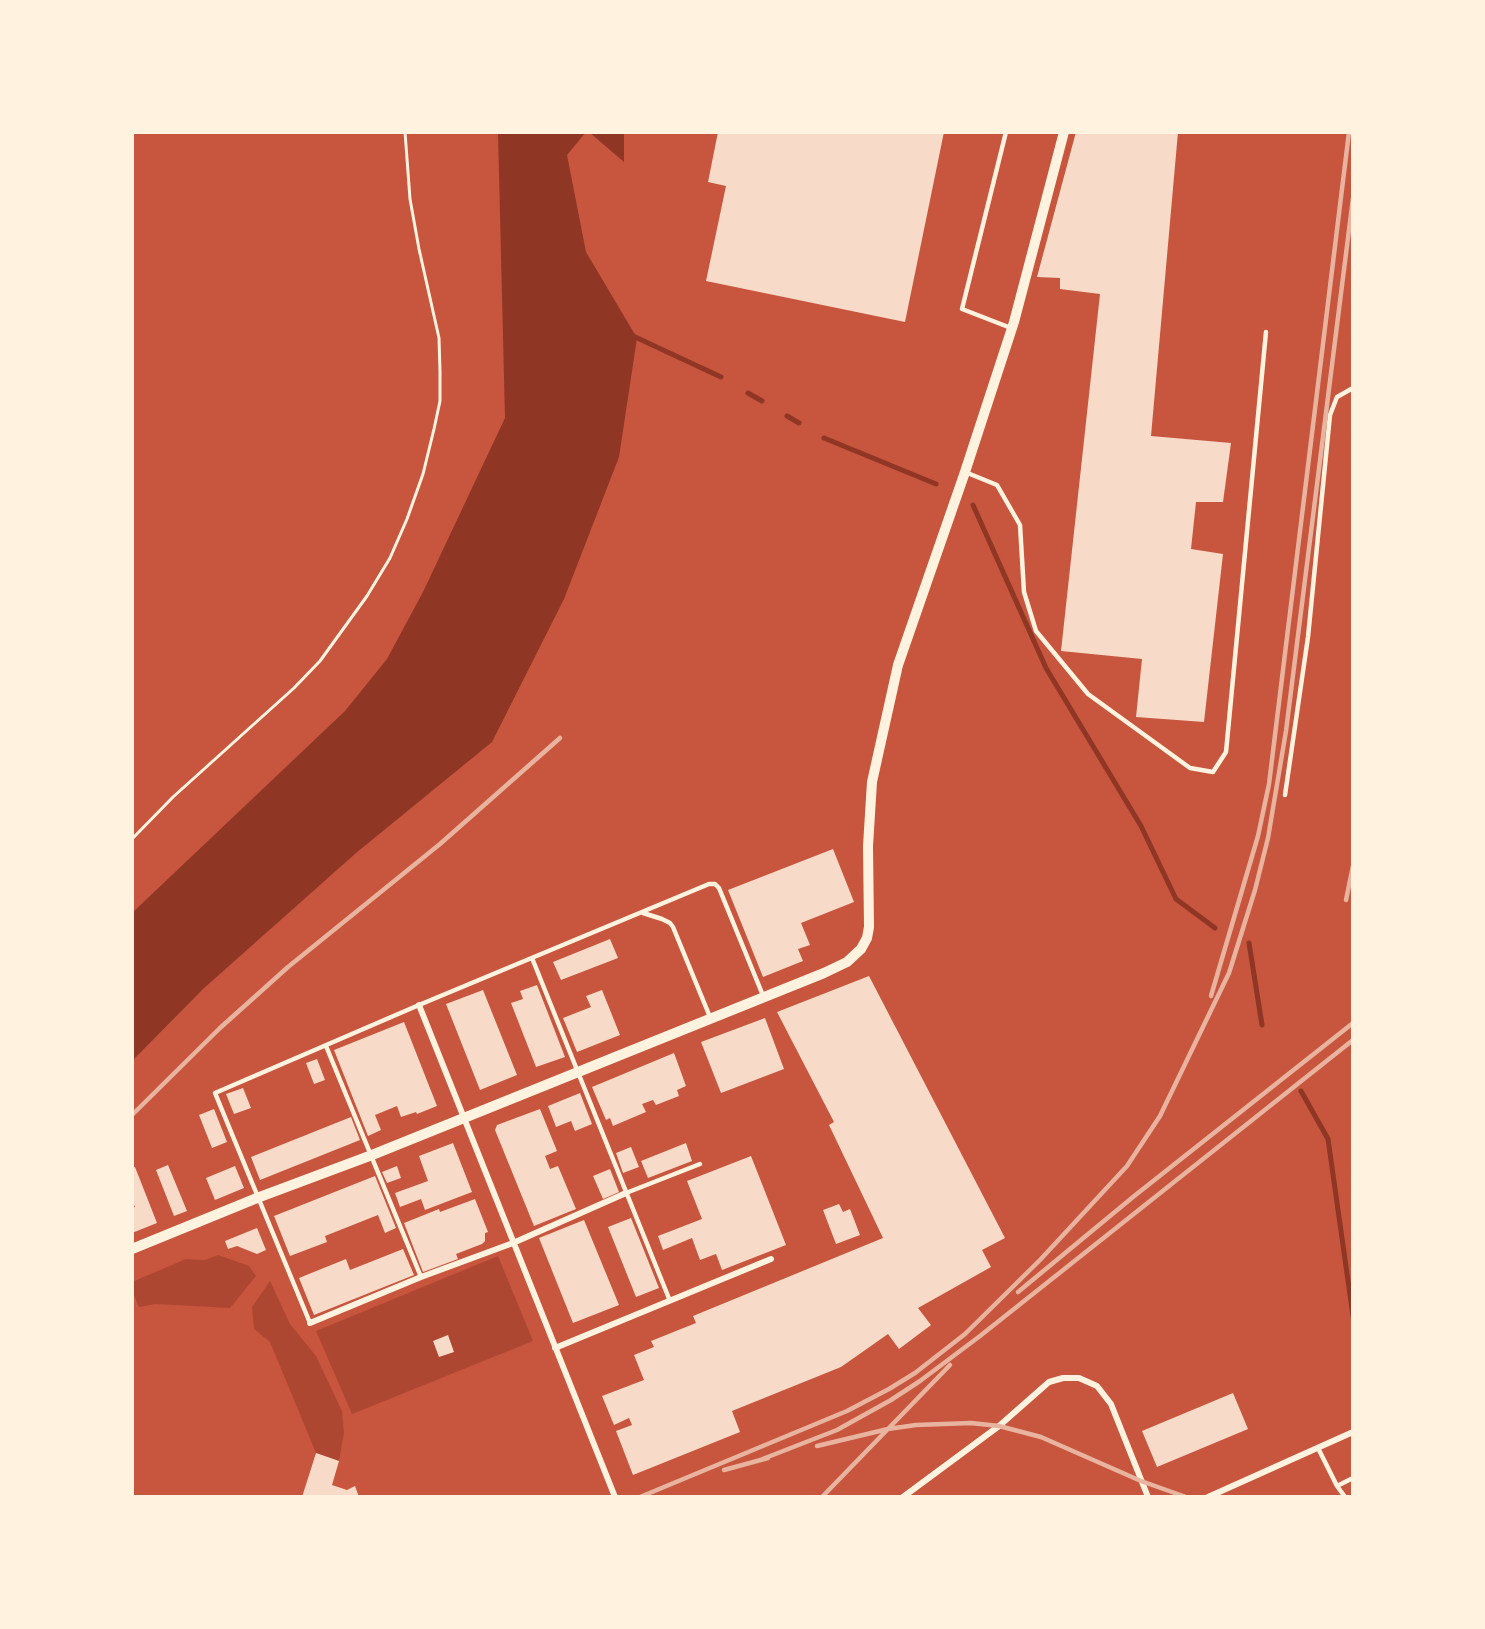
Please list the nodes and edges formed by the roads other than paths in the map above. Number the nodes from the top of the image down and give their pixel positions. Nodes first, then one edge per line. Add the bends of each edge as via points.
1 (1006, 132) edge
2 (1064, 132) edge
3 (1011, 328) junction
4 (1266, 332) dead end
5 (1353, 388) edge
6 (965, 472) junction
7 (1285, 795) dead end
8 (644, 913) junction
9 (532, 958) junction
10 (764, 998) junction
11 (419, 1005) junction
12 (711, 1020) junction
13 (326, 1046) junction
14 (577, 1074) junction
15 (464, 1118) junction
16 (372, 1155) junction
17 (700, 1164) dead end
18 (626, 1193) junction
19 (257, 1198) junction
20 (513, 1243) junction
21 (132, 1249) edge
22 (771, 1259) dead end
23 (421, 1277) junction
24 (670, 1302) junction
25 (310, 1323) joint
26 (555, 1348) junction
27 (1353, 1432) edge
28 (1318, 1448) junction
29 (1353, 1478) edge
30 (1337, 1486) junction
31 (615, 1497) edge
32 (903, 1497) edge
33 (1148, 1497) edge
34 (1208, 1497) edge
35 (1345, 1497) edge

1 - 3 lane via 962,309
2 - 3 street
3 - 6 street
4 - 6 lane via 1226,752 1213,772 1190,768 1088,694 1036,631 1024,592 1020,525 997,485
5 - 7 lane via 1337,397 1330,415 1308,637
6 - 10 street via 898,665 883,728 872,782 867,938 847,962
8 - 9 lane
8 - 10 lane via 715,884
8 - 12 lane via 673,927
9 - 11 lane
9 - 14 lane
10 - 12 street
11 - 13 lane
11 - 15 street
12 - 14 street
13 - 16 lane
13 - 19 lane via 215,1093
14 - 15 street
14 - 18 lane
15 - 16 street
15 - 20 street
16 - 19 street
16 - 23 lane
17 - 18 lane
18 - 20 street
18 - 24 lane
19 - 21 street
19 - 25 lane
20 - 23 street
20 - 26 street
22 - 24 street
23 - 25 street
24 - 26 street
26 - 31 street
27 - 28 street
28 - 30 lane
28 - 34 street
29 - 30 lane
30 - 35 lane
32 - 33 street via 999,1426 1048,1382 1063,1378 1079,1378 1097,1386 1111,1404

